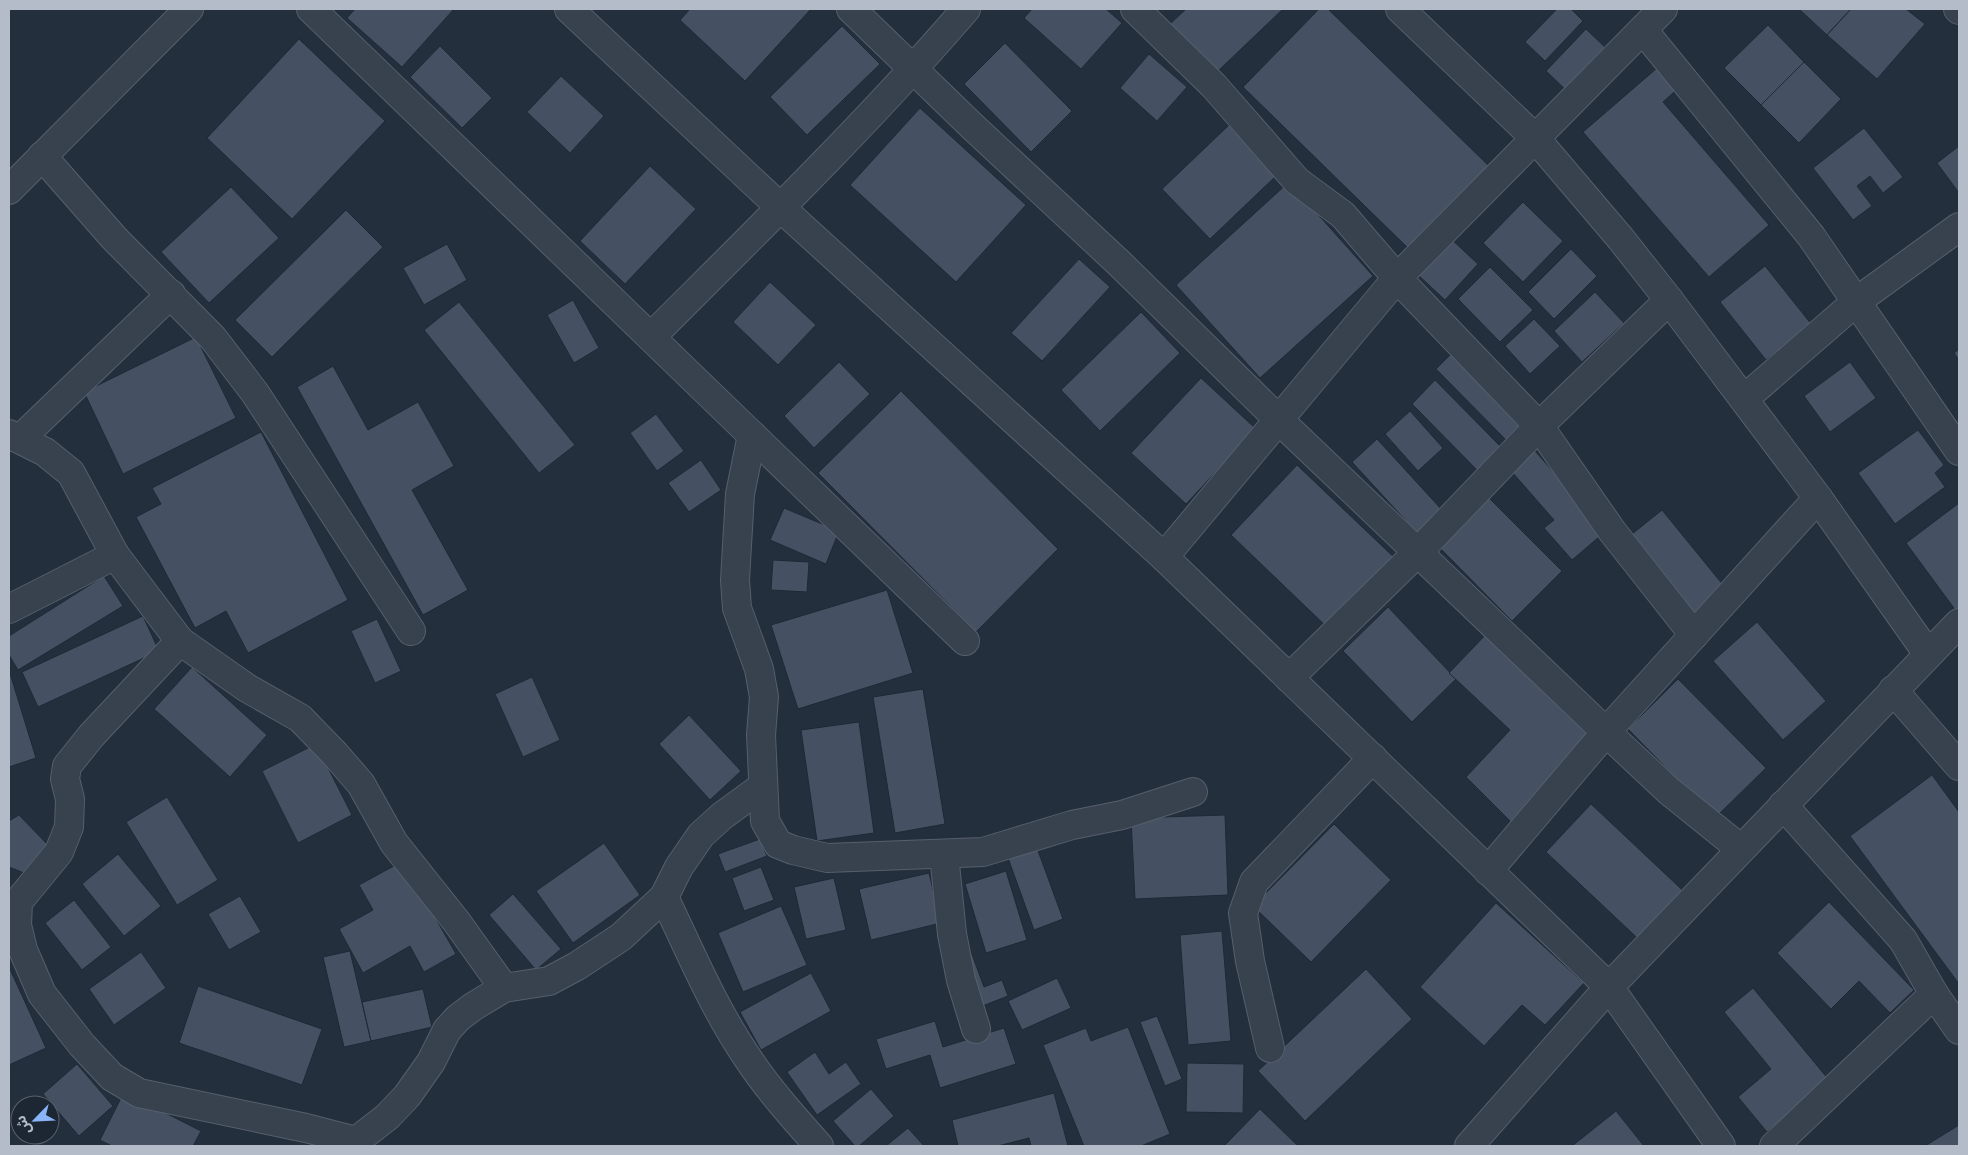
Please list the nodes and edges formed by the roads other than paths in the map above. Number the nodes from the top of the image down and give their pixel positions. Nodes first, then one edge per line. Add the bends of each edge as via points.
1 (189, 9) edge
2 (311, 9) edge
3 (569, 9) edge
4 (851, 9) edge
5 (966, 9) edge
6 (1135, 9) edge
7 (1400, 9) edge
8 (1653, 16) edge
9 (914, 70) junction
10 (1536, 138) junction
11 (42, 156) junction
12 (9, 190) edge
13 (780, 207) junction
14 (1959, 227) edge
15 (1397, 278) junction
16 (171, 294) junction
17 (1670, 300) junction
18 (1857, 301) junction
19 (651, 337) junction
20 (1744, 400) junction
21 (1279, 420) junction
22 (1539, 426) junction
23 (752, 434) junction
24 (14, 437) edge
25 (1959, 451) edge
26 (1818, 498) junction
27 (1418, 552) junction
28 (115, 555) junction
29 (1164, 558) junction
30 (9, 609) edge
31 (1959, 623) edge
32 (411, 631) dead end
33 (1694, 635) junction
34 (180, 641) junction
35 (965, 641) dead end
36 (1928, 654) junction
37 (1289, 678) junction
38 (1893, 690) junction
39 (1606, 732) junction
40 (1373, 758) junction
41 (1959, 766) edge
42 (763, 786) junction
43 (1192, 792) dead end
44 (1783, 805) junction
45 (1741, 849) junction
46 (944, 854) junction
47 (1488, 871) junction
48 (664, 897) junction
49 (13, 905) edge
50 (1609, 987) junction
51 (504, 988) junction
52 (1934, 994) junction
53 (976, 1029) dead end
54 (1959, 1030) edge
55 (1270, 1048) dead end
56 (357, 1144) edge
57 (1476, 1144) edge
58 (819, 1146) edge
59 (1720, 1146) edge
60 (1774, 1146) edge

1 - 11 street
2 - 19 street
3 - 13 street
4 - 9 street
5 - 9 street
6 - 15 street via 1214,86 1297,181 1343,215
7 - 10 street
8 - 10 street
8 - 18 street
9 - 13 street
9 - 21 street via 1120,263
10 - 15 street
10 - 17 street
11 - 12 street
11 - 16 street via 114,238
13 - 19 street
13 - 29 street
14 - 18 street
15 - 21 street
15 - 22 street
16 - 24 street
16 - 32 street via 213,338 255,393
17 - 20 street
17 - 22 street
18 - 20 street
18 - 25 street
19 - 23 street
20 - 26 street
21 - 27 street
21 - 29 street
22 - 27 street
22 - 33 street via 1612,531
23 - 35 street
23 - 42 street via 740,494 735,580 737,608 759,669 764,697 761,735
24 - 28 street via 45,452 71,474
26 - 33 street
26 - 36 street
27 - 37 street
27 - 39 street
28 - 30 street
28 - 34 street
29 - 37 street
31 - 36 street
33 - 39 street
34 - 49 street via 67,766 65,779 70,799 70,827 59,852
34 - 51 street via 247,688 300,718 335,754 360,784 394,843
36 - 38 street
37 - 40 street
38 - 41 street
38 - 44 street
39 - 45 street via 1669,791
39 - 47 street
40 - 47 street
40 - 55 street via 1254,882 1243,913 1250,961
42 - 46 street via 765,821 778,844 792,850 827,858
42 - 48 street via 701,836 679,867
43 - 46 street via 1122,815 983,852
44 - 45 street
44 - 52 street via 1903,940
45 - 50 street
46 - 53 street via 952,934 961,980
47 - 50 street
48 - 51 street via 621,937 577,966 549,981
48 - 58 street via 721,1014 747,1057 783,1106
49 - 56 street via 23,950 42,994 112,1077 139,1094 306,1128
50 - 57 street
50 - 59 street
51 - 56 street via 458,1018 447,1030 431,1062 408,1096
52 - 54 street
52 - 60 street

